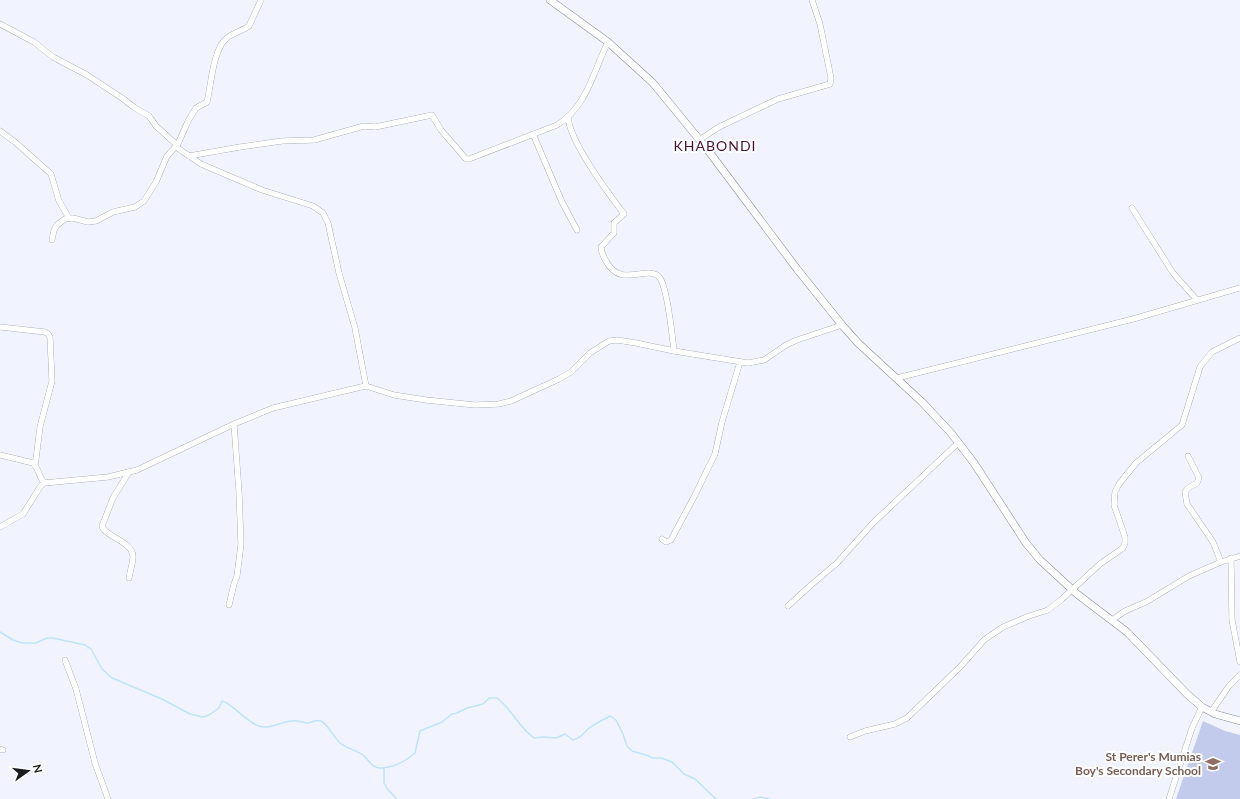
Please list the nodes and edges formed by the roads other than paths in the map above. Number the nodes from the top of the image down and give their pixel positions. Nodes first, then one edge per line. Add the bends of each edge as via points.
1 (261, 0) edge
2 (550, 0) edge
3 (812, 0) edge
4 (0, 24) edge
5 (608, 42) junction
6 (568, 117) junction
7 (0, 131) edge
8 (533, 134) junction
9 (699, 140) junction
10 (177, 146) junction
11 (189, 156) junction
12 (1132, 208) dead end
13 (69, 218) junction
14 (577, 230) dead end
15 (52, 240) dead end
16 (1240, 288) edge
17 (1197, 300) junction
18 (842, 325) junction
19 (0, 327) edge
20 (1240, 338) edge
21 (674, 351) junction
22 (740, 362) junction
23 (897, 378) junction
24 (366, 386) junction
25 (234, 424) junction
26 (958, 443) junction
27 (0, 455) edge
28 (1188, 456) dead end
29 (35, 465) junction
30 (130, 472) junction
31 (44, 483) junction
32 (0, 527) edge
33 (662, 539) dead end
34 (1240, 556) edge
35 (1231, 558) junction
36 (1221, 562) junction
37 (129, 578) dead end
38 (1073, 590) junction
39 (229, 605) dead end
40 (788, 606) dead end
41 (1112, 620) junction
42 (65, 660) dead end
43 (1240, 662) edge
44 (1240, 675) edge
45 (1202, 707) junction
46 (1211, 712) junction
47 (1240, 721) edge
48 (850, 737) dead end
49 (108, 799) edge
50 (1169, 799) edge

1 - 10 street via 249,26 229,36 222,43 216,57 207,102 196,108
2 - 5 street
3 - 9 street via 820,24 830,84 778,99 719,127
4 - 10 street via 34,42 53,57 87,75 149,116
5 - 6 street via 587,92
5 - 9 street via 653,83
6 - 8 street via 557,125
6 - 21 street via 575,138 624,214 614,223 614,233 601,246 602,253 616,274 654,274 660,278
7 - 13 street via 51,174 59,201
8 - 11 street via 467,159 441,130 432,115 364,126 314,140 240,147
8 - 14 street
9 - 18 street
10 - 11 street
10 - 13 street via 167,156 160,175 146,198 135,207 113,212 92,222
11 - 24 street via 201,164 262,190 313,206 323,213 351,309
12 - 17 street via 1173,273
13 - 15 street via 57,225
16 - 17 street
17 - 23 street via 1133,319
18 - 22 street via 786,345 761,362
18 - 23 street
19 - 29 street via 45,332 50,337 52,381 40,427
20 - 38 street via 1212,352 1200,367 1182,425 1136,463 1119,484 1115,492 1114,505 1123,530 1123,548 1100,564
21 - 22 street
21 - 24 street via 617,340 609,341 559,379 499,404 475,405 426,400 394,395
22 - 33 street via 712,462 671,540 666,542
23 - 26 street
24 - 25 street via 273,408
25 - 30 street via 148,466
25 - 39 street via 241,544 237,576
26 - 38 street via 1030,549
26 - 40 street via 873,523 837,563
27 - 29 street
28 - 36 street via 1199,479 1185,492 1186,501 1213,542
29 - 31 street
30 - 31 street
30 - 37 street via 113,498 102,524 104,530 131,550 133,556
31 - 32 street via 23,514
34 - 35 street
35 - 36 street
35 - 43 street via 1232,620
36 - 41 street via 1189,576
38 - 41 street
38 - 48 street via 1048,610 1003,627 984,640 907,718
41 - 45 street via 1139,644 1168,677
42 - 49 street
44 - 46 street
45 - 46 street
45 - 50 street via 1192,728
46 - 47 street

